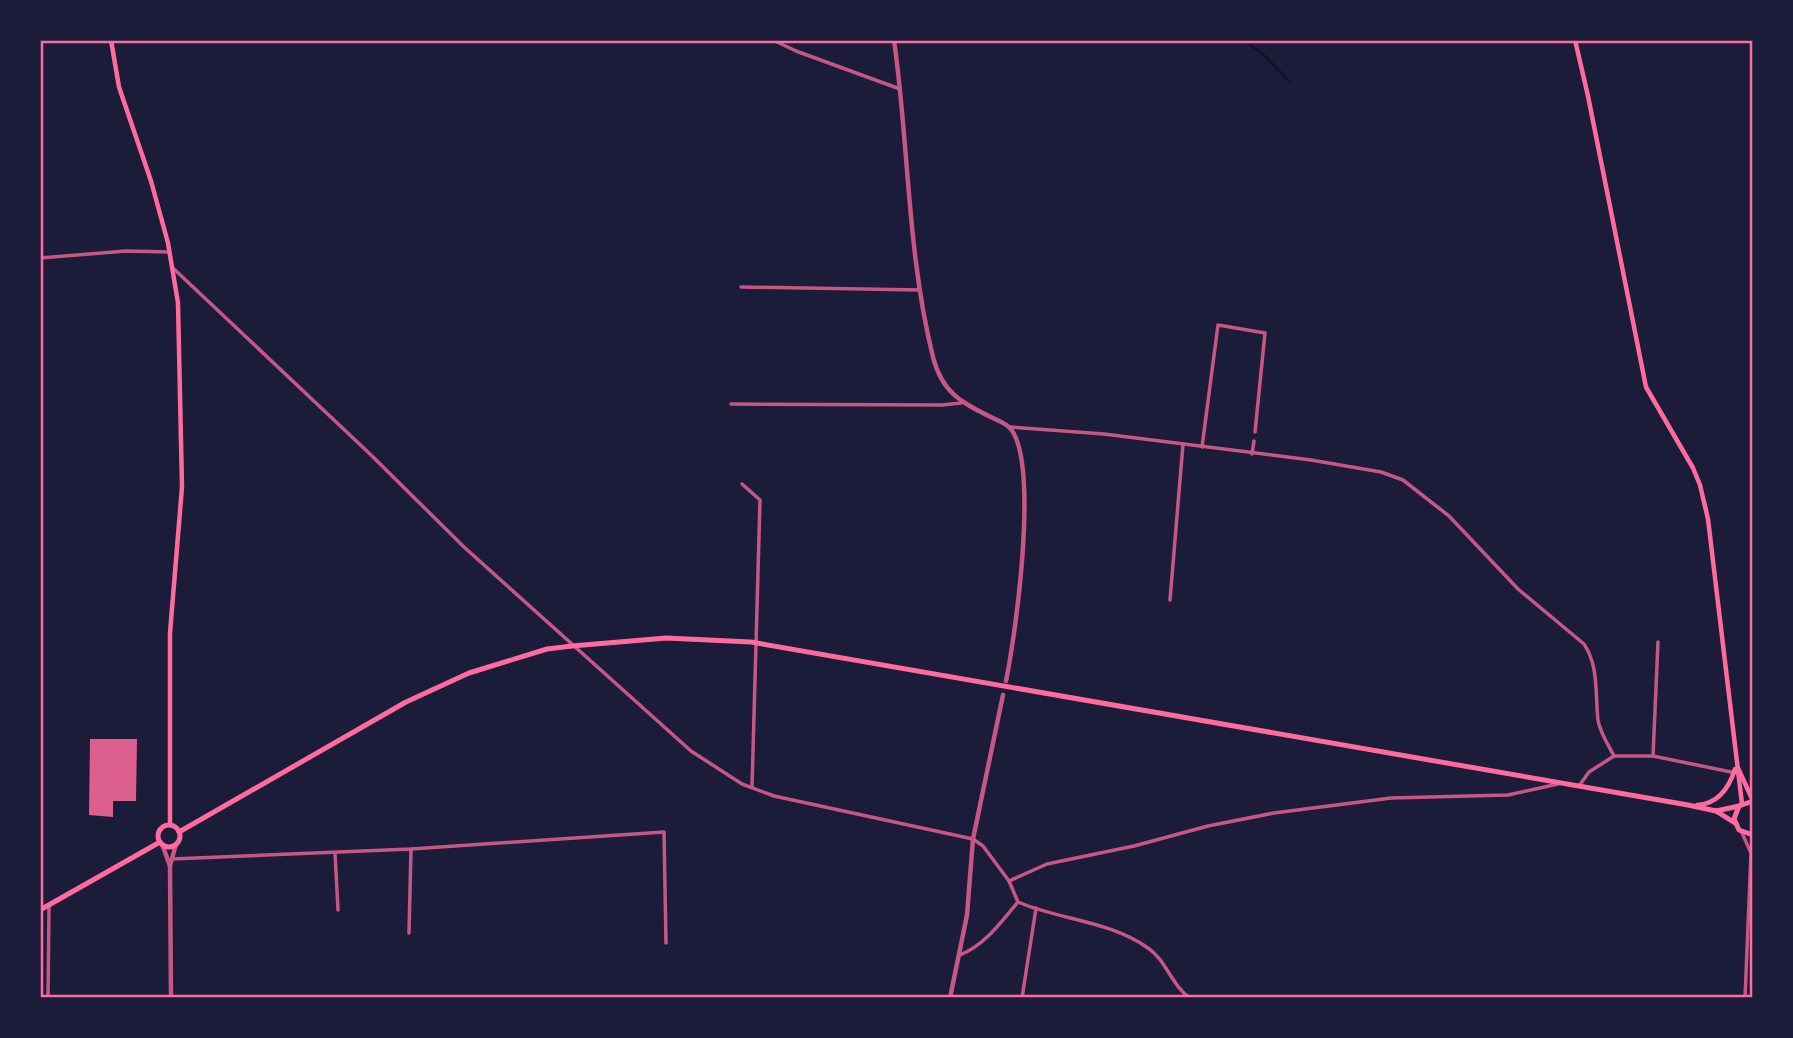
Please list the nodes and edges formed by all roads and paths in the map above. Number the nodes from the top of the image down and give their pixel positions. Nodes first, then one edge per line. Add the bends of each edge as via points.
1 (111, 40) edge
2 (773, 40) edge
3 (894, 40) edge
4 (1575, 40) edge
5 (900, 89) junction
6 (170, 252) junction
7 (40, 258) edge
8 (174, 269) junction
9 (741, 287) dead end
10 (920, 290) junction
11 (961, 402) junction
12 (731, 404) dead end
13 (1010, 427) junction
14 (1255, 432) dead end
15 (1254, 441) dead end
16 (1183, 444) junction
17 (1202, 447) junction
18 (1252, 454) junction
19 (742, 484) dead end
20 (1170, 600) dead end
21 (1658, 642) dead end
22 (755, 643) junction
23 (572, 646) junction
24 (1006, 681) dead end
25 (1003, 695) dead end
26 (1614, 756) junction
27 (1653, 756) junction
28 (1736, 764) junction
29 (1735, 773) junction
30 (1559, 784) junction
31 (1579, 786) junction
32 (752, 787) junction
33 (1753, 801) edge
34 (1688, 805) junction
35 (1740, 805) junction
36 (1716, 811) junction
37 (1735, 823) junction
38 (170, 825) junction
39 (179, 832) junction
40 (1742, 833) junction
41 (1753, 835) edge
42 (974, 839) junction
43 (161, 843) junction
44 (176, 844) junction
45 (411, 849) junction
46 (335, 853) junction
47 (172, 859) junction
48 (170, 866) junction
49 (1009, 881) junction
50 (1018, 902) junction
51 (49, 906) junction
52 (1035, 908) junction
53 (40, 910) edge
54 (338, 910) dead end
55 (410, 933) dead end
56 (666, 943) dead end
57 (960, 955) junction
58 (1184, 995) edge
59 (48, 998) edge
60 (172, 998) edge
61 (950, 998) edge
62 (1022, 998) edge
63 (1190, 998) edge
64 (1745, 998) edge

1 - 6 main road via 119,88
2 - 5 street
3 - 5 street
4 - 28 main road via 1646,387 1693,468 1706,508
5 - 10 street
6 - 7 street
6 - 8 main road
8 - 23 street
8 - 38 main road via 182,488 170,633
9 - 10 street
10 - 11 street via 938,372
11 - 12 street
11 - 13 street
13 - 16 street
13 - 24 street via 1020,447 1025,489 1016,633
14 - 17 street via 1265,333 1218,326
15 - 18 street
16 - 17 street
16 - 20 street
17 - 18 street
18 - 26 street via 1381,472 1403,480 1440,508 1518,589 1584,643 1593,664 1598,721
19 - 22 street via 760,500
21 - 27 street
22 - 23 main road via 666,638
22 - 30 main road
22 - 32 street
23 - 32 street via 691,751
23 - 39 main road via 505,661 437,687
25 - 42 street
26 - 27 street
26 - 31 street via 1589,772
27 - 29 street
28 - 29 main road
28 - 33 main road
29 - 34 main road via 1714,800
29 - 35 main road via 1741,788
30 - 31 main road
30 - 49 street via 1508,794 1391,798 1274,813 1047,864
31 - 34 main road
32 - 42 street via 774,796
33 - 35 main road
34 - 36 main road
35 - 36 main road
35 - 37 main road
36 - 37 main road
37 - 40 main road
38 - 39 main road
38 - 43 main road via 161,829
39 - 44 main road
40 - 41 main road
40 - 64 street via 1751,853
42 - 49 street
42 - 57 street
43 - 44 main road
43 - 48 street
43 - 51 main road
44 - 47 street
45 - 46 street
45 - 55 street
45 - 56 street via 664,832
46 - 47 street
46 - 54 street
47 - 48 street
48 - 60 street
49 - 50 street
50 - 52 street
50 - 57 street via 1002,923
51 - 53 main road
51 - 59 street
52 - 58 street via 1130,937 1166,966
52 - 62 street
57 - 61 street
58 - 63 street

